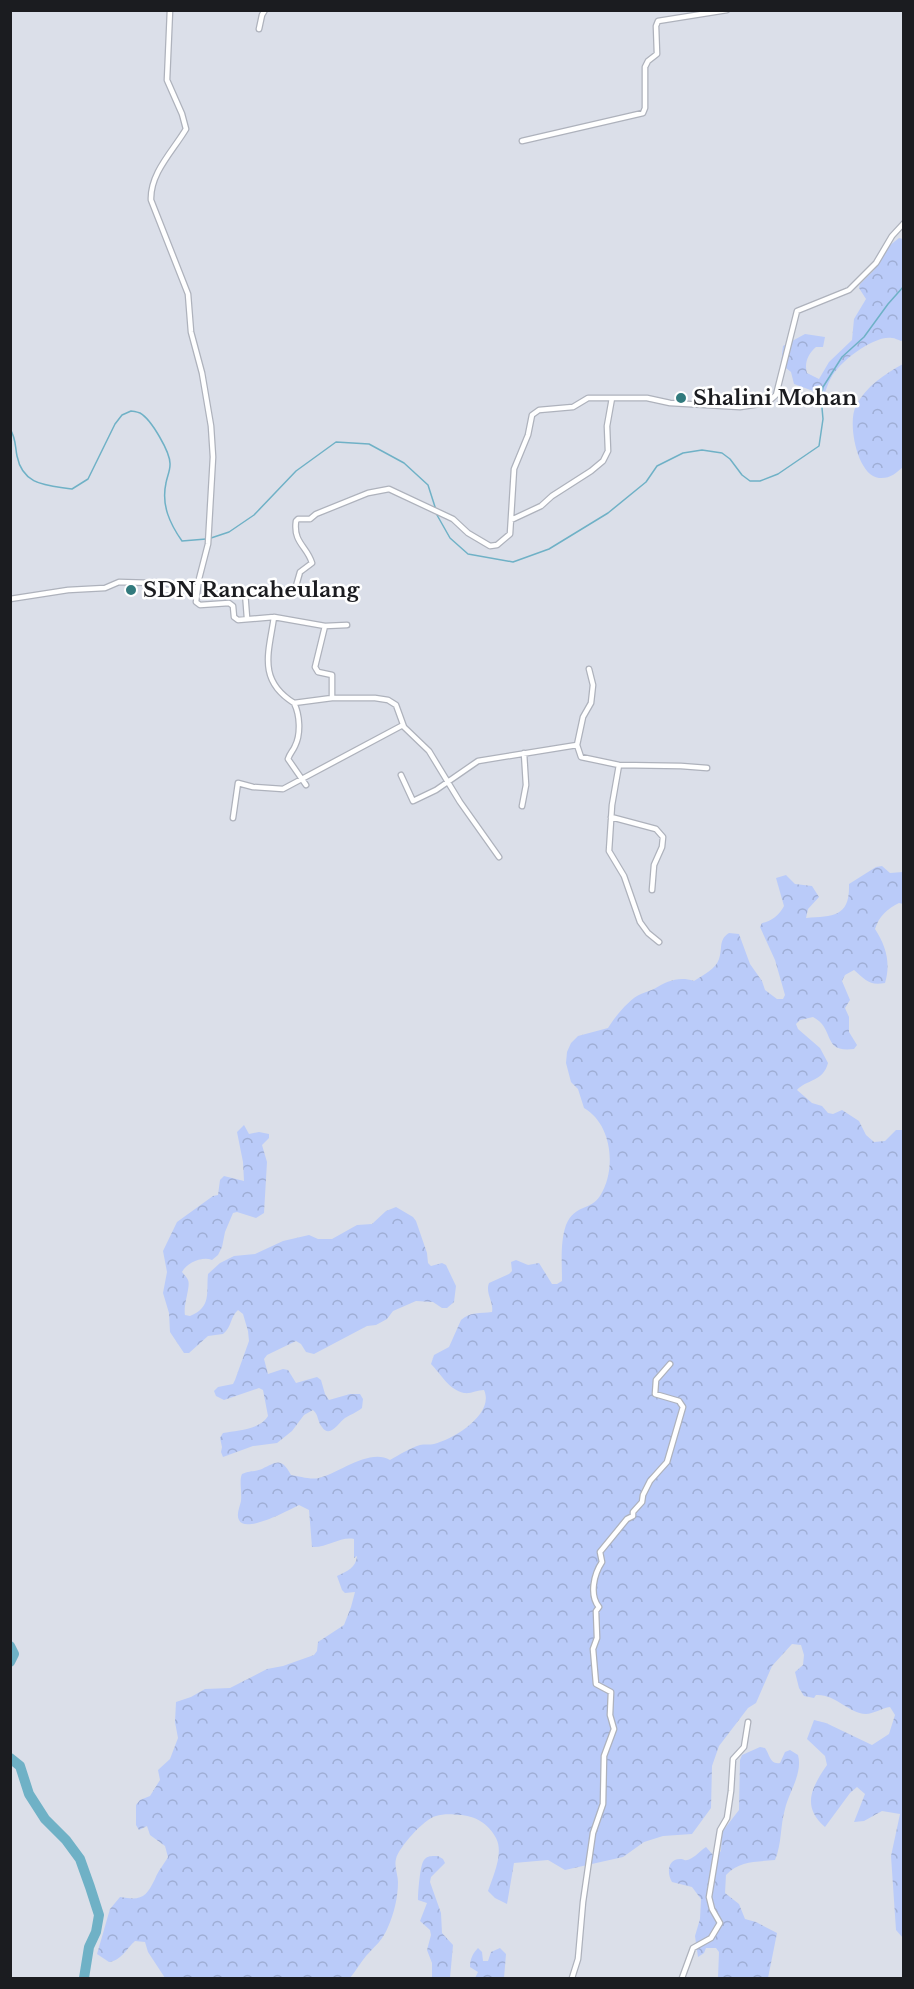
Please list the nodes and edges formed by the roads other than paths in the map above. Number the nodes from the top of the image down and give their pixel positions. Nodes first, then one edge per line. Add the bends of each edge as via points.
1 (170, 10) edge
2 (265, 10) edge
3 (663, 10) edge
4 (727, 10) edge
5 (664, 19) junction
6 (259, 29) dead end
7 (522, 141) dead end
8 (903, 223) edge
9 (612, 398) junction
10 (511, 520) junction
11 (198, 587) junction
12 (10, 599) edge
13 (274, 617) junction
14 (247, 618) junction
15 (347, 625) dead end
16 (325, 626) junction
17 (590, 669) dead end
18 (332, 698) junction
19 (294, 703) junction
20 (403, 725) junction
21 (577, 745) junction
22 (524, 753) junction
23 (619, 765) junction
24 (707, 768) dead end
25 (401, 775) dead end
26 (305, 782) junction
27 (448, 782) junction
28 (522, 806) dead end
29 (611, 817) junction
30 (233, 818) dead end
31 (499, 857) dead end
32 (652, 890) dead end
33 (659, 942) dead end
34 (670, 1364) dead end
35 (748, 1722) dead end
36 (572, 1978) edge
37 (682, 1978) edge

1 - 11 street via 167,80 186,129 156,176 151,200 188,294 191,332 211,426 208,544
2 - 6 street
3 - 5 street
4 - 5 street
5 - 7 street via 656,26 657,54 645,63 643,113
8 - 9 street via 876,263 849,290 797,311 776,395 767,403 740,407
9 - 10 street via 607,457 541,506
9 - 10 street via 588,398 573,406 539,410 532,415 514,470
10 - 14 street via 508,536 490,546 453,519 389,489 352,499 310,519 298,519 297,537 312,563 300,572 296,586 282,591 244,592
11 - 12 street via 166,590 153,583 119,582 105,588
11 - 14 street via 198,605 229,603 235,618
13 - 14 street
13 - 16 street
13 - 19 street via 267,653 268,672 276,688
15 - 16 street
16 - 18 street via 315,667 318,672 332,675
17 - 21 street via 591,703 583,717
18 - 19 street
18 - 20 street via 388,700 396,705
19 - 26 street via 299,731 288,759
20 - 26 street
20 - 27 street via 429,751
21 - 22 street
21 - 23 street via 581,757
22 - 27 street via 478,761
22 - 28 street via 526,795
23 - 24 street
23 - 29 street
25 - 27 street via 413,801
26 - 30 street via 279,790 238,783
27 - 31 street
29 - 32 street via 656,829 663,837 654,865
29 - 33 street via 610,854 624,876 640,922
34 - 36 street via 656,1380 656,1394 680,1401 683,1407 667,1462 650,1481 633,1516 600,1552 602,1562 594,1574 595,1602 599,1607 593,1649 596,1684 611,1692 614,1729 604,1756 603,1804 593,1833 578,1959
35 - 37 street via 744,1747 733,1759 732,1791 727,1818 720,1830 709,1897 720,1923 711,1938 693,1948

